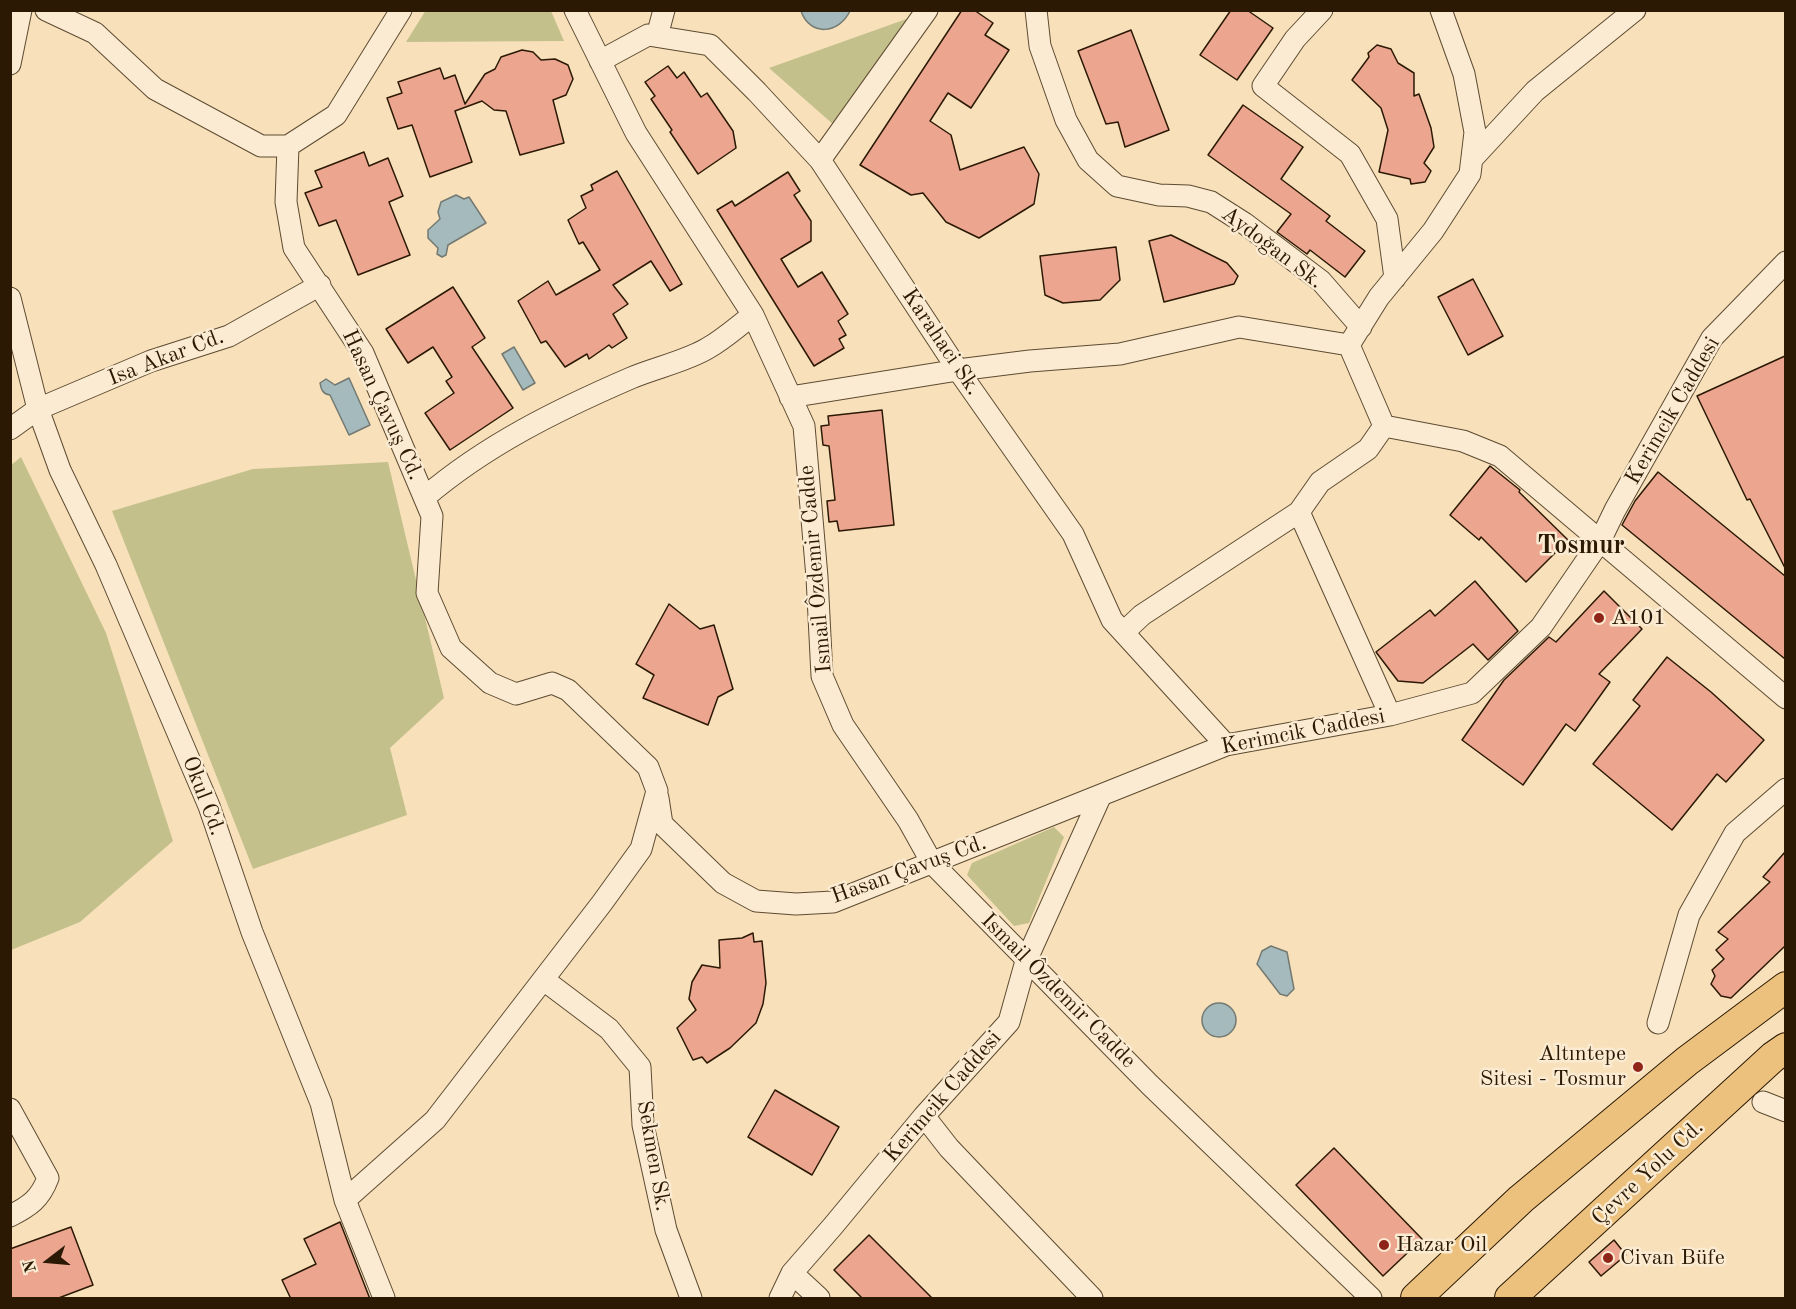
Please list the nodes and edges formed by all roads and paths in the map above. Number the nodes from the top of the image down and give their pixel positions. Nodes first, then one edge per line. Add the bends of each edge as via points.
1 (21, 10) edge
2 (46, 10) edge
3 (401, 10) edge
4 (575, 10) edge
5 (664, 10) edge
6 (927, 10) edge
7 (1036, 10) edge
8 (1322, 10) edge
9 (1441, 10) edge
10 (1635, 10) edge
11 (657, 36) junction
12 (600, 61) junction
13 (10, 64) edge
14 (288, 146) junction
15 (1472, 159) junction
16 (820, 160) junction
17 (1785, 262) edge
18 (1395, 278) junction
19 (320, 285) junction
20 (10, 298) edge
21 (753, 315) junction
22 (1361, 327) junction
23 (1349, 345) junction
24 (958, 370) junction
25 (790, 397) junction
26 (38, 409) junction
27 (1384, 426) junction
28 (10, 429) edge
29 (425, 497) junction
30 (1299, 512) junction
31 (1600, 541) junction
32 (1124, 632) junction
33 (1785, 698) edge
34 (1390, 715) junction
35 (1226, 745) junction
36 (1785, 789) edge
37 (657, 791) junction
38 (1101, 795) junction
39 (932, 863) junction
40 (1026, 961) junction
41 (544, 980) junction
42 (1785, 987) edge
43 (1658, 1023) dead end
44 (1781, 1049) edge
45 (1763, 1102) dead end
46 (10, 1109) edge
47 (1785, 1111) edge
48 (924, 1116) junction
49 (345, 1200) junction
50 (10, 1216) edge
51 (792, 1273) junction
52 (384, 1299) edge
53 (691, 1299) edge
54 (780, 1299) edge
55 (819, 1299) edge
56 (1092, 1299) edge
57 (1371, 1299) edge
58 (1416, 1299) edge
59 (1510, 1299) edge

1 - 13 street
2 - 14 street via 95,33 155,89 261,146
3 - 14 street via 336,115
4 - 12 street, Ismail Ôzdemir Cadde
5 - 11 street
6 - 16 street
7 - 22 street, Aydoğan Sk. via 1040,46 1066,120 1088,160 1117,186 1211,202 1321,281
8 - 18 street via 1295,39 1263,86 1350,154 1387,219
9 - 15 street via 1464,74 1474,132
10 - 15 street via 1536,91
11 - 12 street, Karahaci Sk. via 648,35
11 - 16 street, Karahaci Sk. via 710,45
12 - 21 street, Ismail Ôzdemir Cadde via 636,133
14 - 19 street, Hasan Çavuş Cd. via 286,202 294,248
15 - 18 street via 1470,174 1433,231
16 - 24 street, Karahaci Sk.
17 - 31 street, Kerimcik Caddesi via 1712,338
18 - 22 street
19 - 26 street, Isa Akar Cd. via 229,336 151,361
19 - 29 street, Hasan Çavuş Cd. via 363,353
20 - 26 street, Okul Cd.
21 - 25 street, Ismail Ôzdemir Cadde
21 - 29 street via 707,349 632,377 498,443
22 - 23 street
23 - 24 street via 1239,327 1120,354
23 - 27 street
24 - 25 street
24 - 32 street, Karahaci Sk. via 1073,534 1113,620
25 - 39 street, Ismail Ôzdemir Cadde via 804,426 822,676 843,725 908,820
26 - 28 street, Isa Akar Cd.
26 - 49 street, Okul Cd. via 60,470 106,566 209,806 252,932 321,1102
27 - 30 street via 1368,449 1320,482
27 - 31 street via 1463,441 1500,456
29 - 37 street, Hasan Çavuş Cd. via 432,516 427,593 451,648 490,683 516,694 552,682 568,690 648,767
30 - 32 street via 1142,615
30 - 34 street
31 - 33 street
31 - 34 street, Kerimcik Caddesi via 1541,627 1472,693
32 - 35 street, Karahaci Sk.
34 - 35 street, Kerimcik Caddesi
35 - 38 street, Kerimcik Caddesi
36 - 43 street via 1735,833 1689,915
37 - 39 street, Hasan Çavuş Cd. via 662,824 723,883 756,901 833,902
37 - 41 street via 641,849
38 - 39 street, Hasan Çavuş Cd.
38 - 40 street, Kerimcik Caddesi
39 - 40 street, Ismail Ôzdemir Cadde
40 - 48 street, Kerimcik Caddesi via 1009,1022
40 - 57 street, Ismail Ôzdemir Cadde
41 - 49 street via 435,1120
41 - 53 street, Sekmen Sk. via 609,1029 640,1067 643,1125 666,1230
42 - 58 highway via 1687,1061 1521,1199
44 - 59 highway, Çevre Yolu Cd.
45 - 47 street
46 - 50 street via 48,1178 43,1192 29,1206
48 - 51 street, Kerimcik Caddesi
48 - 56 street via 949,1148
49 - 52 street, Okul Cd.
51 - 54 street, Kerimcik Caddesi
51 - 55 street

